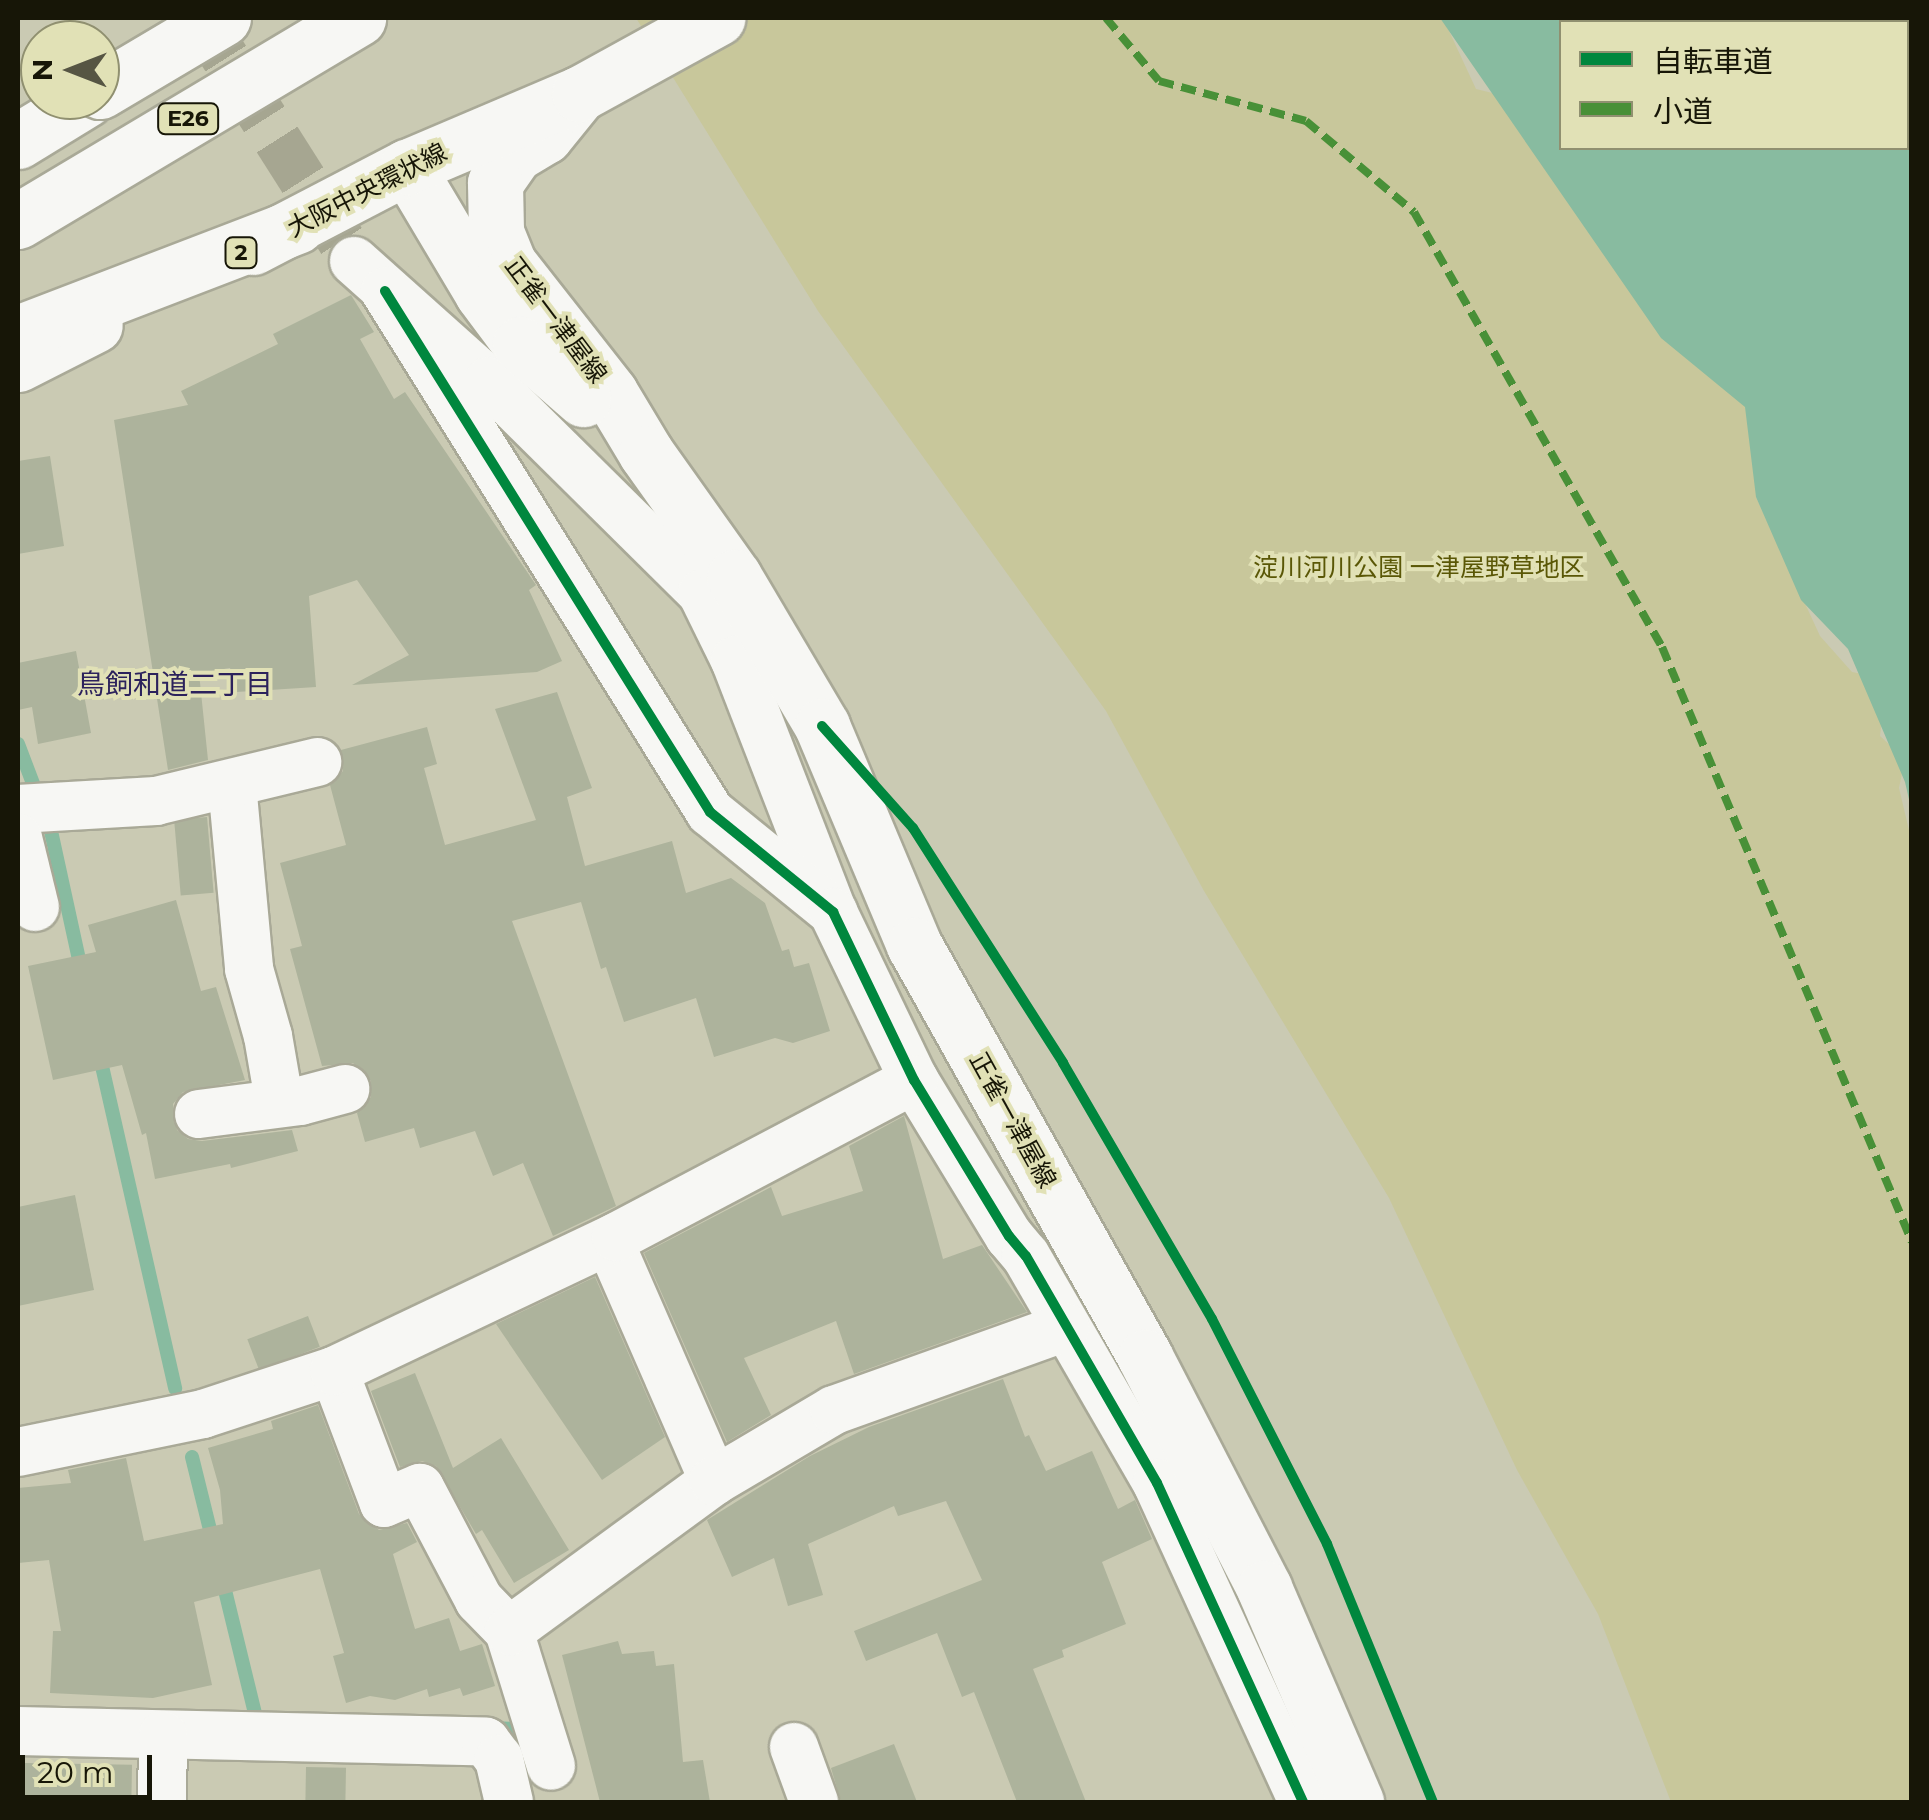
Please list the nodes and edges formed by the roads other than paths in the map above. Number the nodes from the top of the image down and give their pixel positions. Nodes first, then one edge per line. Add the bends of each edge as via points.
1 (223, 18) edge
2 (358, 18) edge
3 (717, 18) edge
4 (120, 79) edge
5 (53, 120) edge
6 (18, 141) edge
7 (480, 162) junction
8 (407, 167) junction
9 (18, 221) edge
10 (297, 226) junction
11 (18, 334) edge
12 (18, 364) edge
13 (646, 453) junction
14 (317, 762) dead end
15 (232, 784) junction
16 (18, 809) edge
17 (18, 838) edge
18 (35, 907) dead end
19 (833, 912) junction
20 (914, 1080) junction
21 (345, 1089) dead end
22 (279, 1100) junction
23 (199, 1114) dead end
24 (609, 1241) junction
25 (1066, 1327) junction
26 (334, 1371) junction
27 (18, 1452) edge
28 (714, 1481) junction
29 (509, 1631) junction
30 (18, 1732) edge
31 (163, 1735) junction
32 (794, 1747) dead end
33 (551, 1766) dead end
34 (162, 1802) edge
35 (509, 1802) edge
36 (814, 1802) edge
37 (1303, 1802) edge
38 (1356, 1802) edge

1 - 4 main road, bridge
2 - 9 main road, E26, bridge
3 - 7 main road, 大阪中央環状線 / 2 via 579,94
5 - 6 main road
7 - 8 main road, 大阪中央環状線 / 2
7 - 13 main road, 正雀一津屋線 via 509,264 610,393
8 - 10 main road, 大阪中央環状線 / 2
8 - 13 main road, 正雀一津屋線 via 520,344
10 - 11 main road
10 - 12 main road, 大阪中央環状線 / 2
13 - 38 main road, 正雀一津屋線 via 734,577 822,726 914,944 1145,1356 1264,1588
14 - 15 street
15 - 16 street via 156,801
15 - 22 street via 248,969
17 - 18 street
19 - 19 street via 710,812 370,276 488,380 702,593 730,647
19 - 20 street
20 - 24 street
20 - 25 street
21 - 22 street
22 - 23 street
24 - 26 street
24 - 28 street
25 - 28 street via 834,1410
25 - 37 street via 1157,1482
26 - 27 street via 202,1414
26 - 29 street via 384,1503 420,1488 480,1600
28 - 29 street
29 - 33 street
30 - 31 street
31 - 34 street
31 - 35 street via 486,1742 499,1760
32 - 36 street

